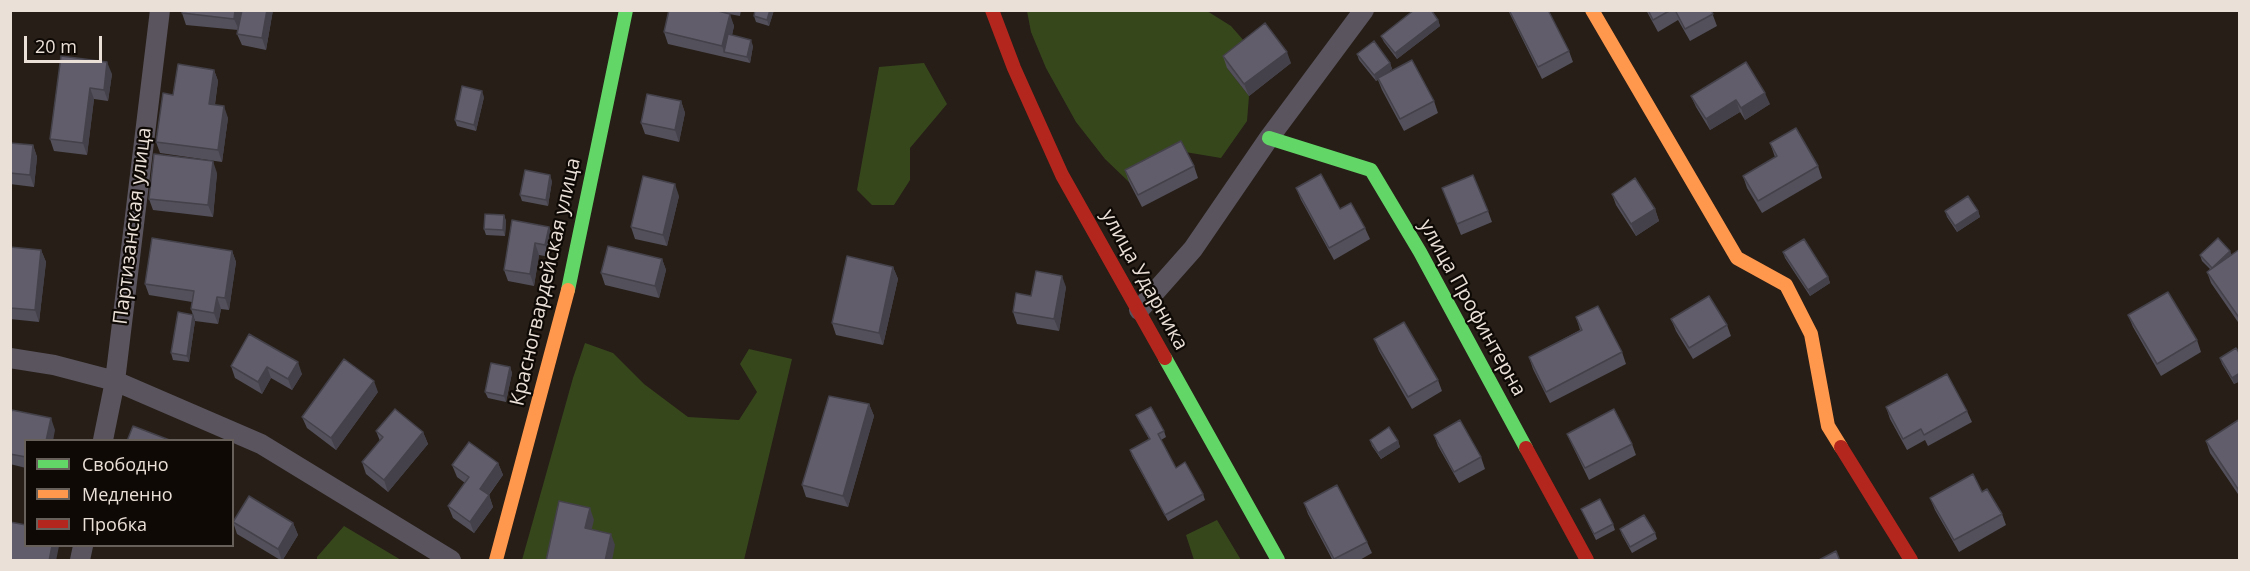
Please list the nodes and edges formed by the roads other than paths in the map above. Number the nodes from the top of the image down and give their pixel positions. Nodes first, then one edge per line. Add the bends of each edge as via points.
1 (159, 10) edge
2 (626, 10) edge
3 (992, 10) edge
4 (1364, 10) edge
5 (1592, 10) edge
6 (1269, 138) junction
7 (1139, 310) junction
8 (10, 358) edge
9 (115, 381) junction
10 (103, 439) edge
11 (451, 561) edge
12 (496, 561) edge
13 (1278, 561) edge
14 (1587, 561) edge
15 (1911, 561) edge

1 - 9 street, Партизанская улица
2 - 12 street, Красногвардейская улица via 564,309
3 - 7 street, улица Ударника via 1062,175
4 - 6 street
5 - 15 street via 1737,258 1786,285 1811,334 1828,426
6 - 7 street via 1193,249
6 - 14 street, улица Профинтерна via 1371,170 1420,252
7 - 13 street, улица Ударника
8 - 9 street
9 - 10 street, Партизанская улица
9 - 11 street via 261,444

